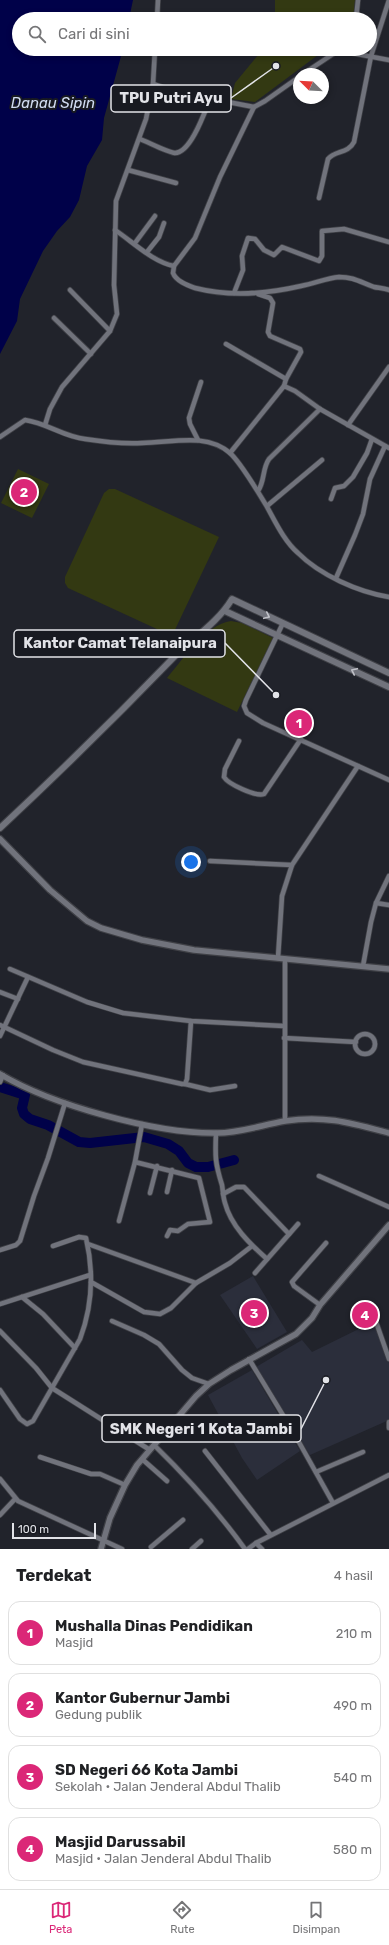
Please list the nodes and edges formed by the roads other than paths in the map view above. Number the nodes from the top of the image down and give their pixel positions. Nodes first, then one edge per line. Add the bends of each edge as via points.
1 (158, 0) edge
2 (358, 0) edge
3 (388, 0) edge
4 (157, 12) edge
5 (357, 12) edge
6 (377, 36) edge
7 (154, 56) edge
8 (330, 56) edge
9 (371, 56) joint
10 (389, 60) edge
11 (312, 68) edge
12 (293, 81) edge
13 (153, 84) junction
14 (210, 99) junction
15 (254, 107) junction
16 (140, 139) junction
17 (128, 170) junction
18 (176, 183) dead end
19 (319, 198) dead end
20 (155, 216) dead end
21 (164, 222) dead end
22 (115, 230) junction
23 (389, 242) edge
24 (135, 244) junction
25 (147, 252) junction
26 (174, 266) junction
27 (70, 290) dead end
28 (389, 290) edge
29 (234, 293) junction
30 (256, 294) junction
31 (54, 318) dead end
32 (110, 331) junction
33 (226, 344) dead end
34 (91, 354) junction
35 (389, 368) edge
36 (286, 379) junction
37 (201, 382) dead end
38 (284, 386) junction
39 (320, 409) junction
40 (45, 425) junction
41 (348, 425) junction
42 (0, 437) edge
43 (372, 439) junction
44 (198, 440) junction
45 (387, 447) edge
46 (230, 453) junction
47 (322, 460) dead end
48 (258, 490) junction
49 (331, 499) dead end
50 (267, 506) junction
51 (336, 578) junction
52 (389, 597) edge
53 (225, 611) junction
54 (283, 623) junction
55 (278, 635) junction
56 (389, 673) edge
57 (389, 687) edge
58 (301, 739) junction
59 (239, 741) dead end
60 (358, 766) junction
61 (389, 780) edge
62 (0, 828) edge
63 (0, 839) edge
64 (210, 861) dead end
65 (292, 865) junction
66 (389, 876) edge
67 (376, 903) junction
68 (389, 905) edge
69 (278, 958) junction
70 (286, 959) junction
71 (363, 966) junction
72 (10, 969) dead end
73 (389, 969) edge
74 (28, 977) junction
75 (0, 992) edge
76 (18, 999) junction
77 (191, 1021) junction
78 (2, 1026) edge
79 (284, 1026) junction
80 (0, 1036) edge
81 (284, 1038) junction
82 (356, 1042) junction
83 (1, 1074) edge
84 (0, 1082) edge
85 (185, 1084) junction
86 (235, 1086) dead end
87 (65, 1103) junction
88 (285, 1121) junction
89 (142, 1124) junction
90 (216, 1133) junction
91 (389, 1133) edge
92 (135, 1162) junction
93 (157, 1166) junction
94 (172, 1170) junction
95 (319, 1176) dead end
96 (166, 1192) dead end
97 (150, 1193) dead end
98 (223, 1194) junction
99 (389, 1207) edge
100 (118, 1221) dead end
101 (298, 1224) dead end
102 (389, 1225) edge
103 (289, 1234) junction
104 (167, 1236) dead end
105 (326, 1243) dead end
106 (88, 1244) junction
107 (53, 1246) dead end
108 (252, 1246) junction
109 (0, 1250) edge
110 (267, 1259) junction
111 (255, 1273) dead end
112 (90, 1275) junction
113 (91, 1282) junction
114 (196, 1282) junction
115 (22, 1297) junction
116 (0, 1304) edge
117 (367, 1304) dead end
118 (320, 1305) junction
119 (112, 1321) dead end
120 (0, 1331) edge
121 (75, 1348) junction
122 (249, 1359) junction
123 (389, 1359) edge
124 (209, 1384) junction
125 (52, 1388) junction
126 (0, 1390) edge
127 (389, 1422) edge
128 (389, 1428) edge
129 (152, 1447) junction
130 (205, 1451) dead end
131 (363, 1452) dead end
132 (40, 1457) dead end
133 (142, 1459) junction
134 (316, 1472) junction
135 (389, 1475) edge
136 (0, 1479) edge
137 (168, 1481) dead end
138 (125, 1485) junction
139 (15, 1499) junction
140 (333, 1503) junction
141 (0, 1515) edge
142 (183, 1520) dead end
143 (270, 1534) junction
144 (103, 1540) junction
145 (201, 1541) dead end
146 (256, 1543) junction
147 (151, 1548) edge
148 (101, 1549) edge
149 (122, 1549) edge
150 (192, 1549) edge
151 (246, 1549) edge
152 (262, 1549) edge

1 - 4 street
2 - 5 street
3 - 6 street
7 - 13 street
8 - 11 street
9 - 10 street
9 - 19 street via 354,142 348,150 328,159
12 - 15 street
13 - 14 street
13 - 16 street
14 - 15 street
14 - 16 street via 195,134 181,151 175,153
15 - 26 street via 220,177 195,238
16 - 17 street
17 - 18 street
17 - 22 street via 116,201
20 - 24 street
21 - 25 street via 158,237
22 - 24 street
22 - 32 street via 114,284 117,314
23 - 29 street via 344,229 322,231 322,256 319,261 282,247 274,255 264,250 255,239 248,238 242,256 243,270
24 - 25 street
25 - 26 street
26 - 29 street via 174,278 191,286
27 - 32 street
28 - 30 street via 355,278 341,277
29 - 30 street
30 - 36 street via 272,300 268,332 270,336 300,349 301,352
31 - 34 street
32 - 34 street
33 - 36 street
34 - 40 street via 62,387
35 - 41 street
36 - 38 street
37 - 44 street via 189,418
38 - 39 street
38 - 46 street
39 - 41 street
39 - 48 street via 269,459 264,469 263,483
40 - 42 street via 25,420
40 - 44 street via 70,437 125,444
41 - 43 street
43 - 45 street
43 - 49 street via 358,471 344,486 336,488
44 - 46 street via 214,443
45 - 51 street via 370,479 363,514
46 - 48 street
47 - 50 street
48 - 50 street
50 - 51 street via 297,553 312,565
51 - 52 street via 357,590
53 -> 54 main road via 232,599
53 - 55 main road
53 - 62 main road
54 - 55 street
54 - 56 main road
57 -> 55 main road
55 - 58 street via 249,692 245,709 249,716 258,721
58 - 59 street via 264,794 258,795 230,784 224,777
58 - 60 street
60 - 61 street
60 - 65 street
63 - 69 street via 50,890 87,921 101,928 186,949
64 - 65 street
65 - 69 street via 282,896
66 - 67 street
67 - 68 street
67 - 71 street
69 - 70 street
70 - 71 street
70 - 79 street
71 - 73 street
72 - 74 street
74 - 76 street
74 - 77 street via 110,1010
75 - 76 street
76 - 78 street
77 - 79 street
77 - 85 street
78 - 80 street
78 - 85 street via 83,1062
79 - 81 street
81 - 82 street
81 - 88 street
82 - 82 street via 359,1036 371,1035 375,1040 375,1046 366,1054 356,1048
83 - 84 street
83 - 87 street
85 - 86 street via 210,1090
87 - 89 street
87 - 109 street via 20,1241 16,1245
88 - 90 street via 235,1132
88 - 91 street via 342,1120
89 - 90 street via 185,1132
89 - 92 street
90 - 98 street via 215,1159
92 - 93 street
92 - 100 street
93 - 94 street
93 - 97 street
94 - 96 street
94 - 104 street via 199,1178 211,1221 188,1224 178,1231 171,1230
95 - 99 street
98 - 103 street via 236,1187 244,1187
98 - 108 street via 231,1218
101 - 103 street
102 - 118 street
103 - 110 street
105 - 118 street via 292,1282
106 - 107 street via 83,1236
106 - 112 street
106 - 114 street
108 - 110 street
108 - 114 street via 230,1263
110 - 111 street
112 - 113 street
112 - 115 street
113 - 114 street via 152,1315 166,1312
113 - 121 street via 89,1311
115 - 116 street
115 - 121 street via 43,1314
117 - 123 street via 376,1311 375,1319
118 - 122 street via 312,1318 296,1334
119 - 124 street via 159,1344 192,1378
120 - 125 street
121 - 125 street
122 - 124 street
122 - 134 street
124 - 129 street
125 - 126 street via 33,1421 26,1424
125 - 129 street
127 - 128 street
129 - 133 street
129 - 151 street via 191,1480
130 - 143 street
131 - 134 street
132 - 138 street via 91,1474 100,1474
133 - 137 street
133 - 138 street
134 - 140 street
135 - 140 street
136 - 139 street
138 - 144 street
139 - 141 street
139 - 144 street
140 - 143 street
142 - 147 street
143 - 146 street
144 - 148 street
144 - 149 street
145 - 150 street
146 - 151 street
146 - 152 street

